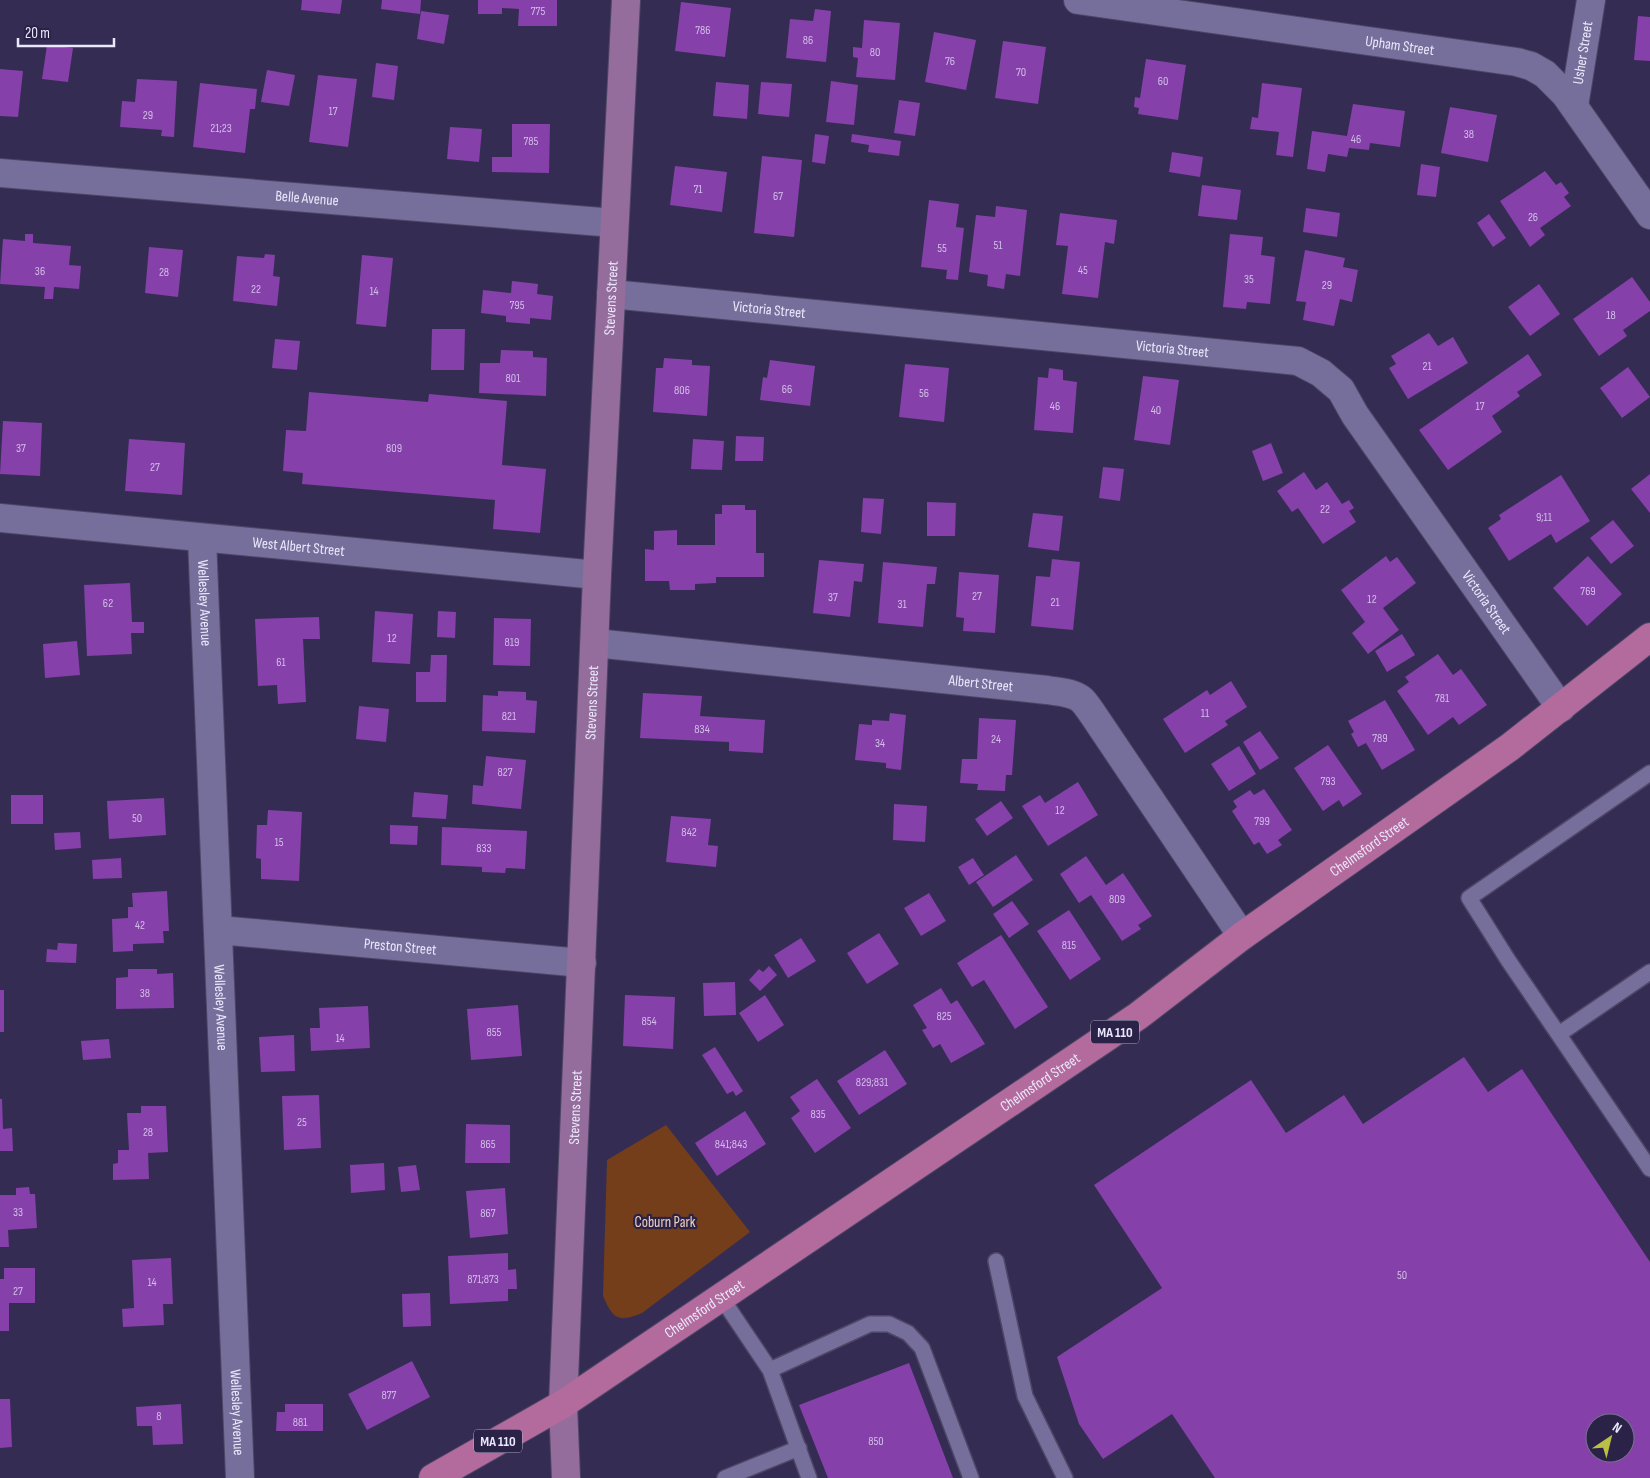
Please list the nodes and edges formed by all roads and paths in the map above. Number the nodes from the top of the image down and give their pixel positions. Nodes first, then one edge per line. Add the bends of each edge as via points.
1 (626, 0) edge
2 (1078, 0) edge
3 (1591, 0) edge
4 (1574, 106) junction
5 (0, 173) edge
6 (1650, 215) edge
7 (614, 223) junction
8 (611, 294) junction
9 (0, 518) edge
10 (202, 538) junction
11 (597, 575) junction
12 (1650, 637) edge
13 (595, 643) junction
14 (1560, 708) junction
15 (1650, 773) edge
16 (219, 930) junction
17 (1242, 936) junction
18 (582, 963) junction
19 (1650, 972) edge
20 (1559, 1034) junction
21 (1650, 1169) edge
22 (996, 1261) dead end
23 (720, 1297) junction
24 (770, 1370) junction
25 (563, 1404) junction
26 (798, 1448) junction
27 (240, 1478) edge
28 (433, 1478) edge
29 (566, 1478) edge
30 (725, 1478) edge
31 (809, 1478) edge
32 (971, 1478) edge
33 (1065, 1478) edge

1 - 7 main road, Stevens Street
2 - 4 street, Upham Street via 1517,62 1546,74
3 - 4 street, Usher Street
4 - 6 street, Upham Street
5 - 7 street, Belle Avenue
7 - 8 main road, Stevens Street
8 - 11 main road, Stevens Street
8 - 14 street, Victoria Street via 1298,361 1321,373 1341,390 1355,415
9 - 10 street, West Albert Street
10 - 11 street, West Albert Street
10 - 16 street, Wellesley Avenue
11 - 13 main road, Stevens Street
12 - 14 main road, Chelmsford Street / MA 110
13 - 17 street, Albert Street via 1037,689 1078,697
13 - 18 main road, Stevens Street
14 - 17 main road, Chelmsford Street / MA 110 via 1510,747
15 - 20 lane via 1469,898
16 - 18 street, Preston Street
16 - 27 street, Wellesley Avenue
17 - 23 main road, Chelmsford Street / MA 110 via 1138,1016
18 - 25 main road, Stevens Street
19 - 20 lane
20 - 21 lane
22 - 33 lane via 1026,1396
23 - 24 lane
23 - 25 main road, Chelmsford Street / MA 110
24 - 26 lane
24 - 32 lane via 870,1324 889,1324 908,1333 922,1348
25 - 28 main road, Chelmsford Street / MA 110
25 - 29 main road, Stevens Street
26 - 30 lane
26 - 31 lane

